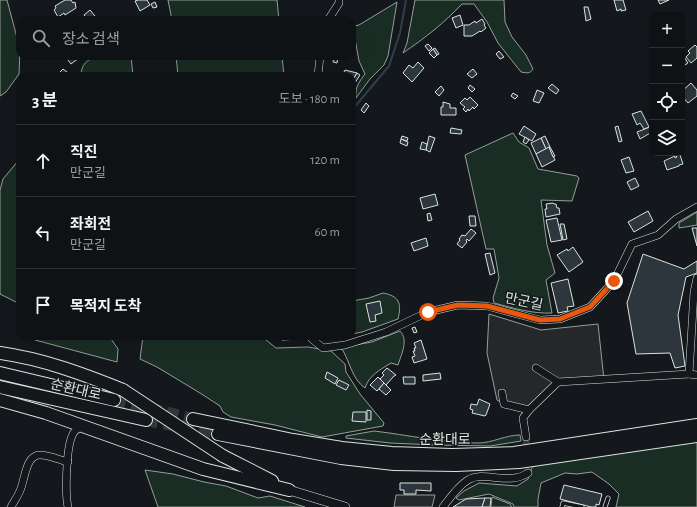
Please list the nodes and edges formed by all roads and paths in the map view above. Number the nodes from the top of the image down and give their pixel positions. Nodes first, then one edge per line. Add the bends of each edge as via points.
1 (339, 0) edge
2 (331, 16) edge
3 (320, 60) edge
4 (318, 72) edge
5 (697, 207) edge
6 (697, 278) edge
7 (313, 340) edge
8 (0, 353) edge
9 (536, 368) dead end
10 (0, 372) edge
11 (693, 374) edge
12 (558, 382) junction
13 (0, 387) edge
14 (502, 393) dead end
15 (0, 400) edge
16 (114, 400) tunnel mouth
17 (529, 410) junction
18 (193, 418) tunnel mouth
19 (146, 420) tunnel mouth
20 (697, 425) edge
21 (82, 426) junction
22 (218, 434) tunnel mouth
23 (697, 436) edge
24 (526, 437) tunnel mouth
25 (68, 462) junction
26 (528, 473) dead end
27 (289, 490) junction
28 (608, 498) dead end
29 (11, 507) edge
30 (68, 507) edge
31 (346, 507) edge
32 (443, 507) edge
33 (562, 507) edge
34 (582, 507) edge
35 (605, 507) edge

1 - 2 street
3 - 4 street
5 - 7 street, 만군길 via 676,219 658,235 632,244 614,281 590,307 560,319 540,320 487,306 458,305 428,312 386,332 345,345 323,348
6 - 11 street via 694,292
8 - 27 highway, bridge via 21,356 85,375 123,390 223,456
9 - 12 street
10 - 16 highway, 순환대로
11 - 12 street
12 - 17 street
13 - 19 highway, 순환대로
14 - 17 street via 504,404
15 - 21 highway
17 - 24 street via 524,418
18 - 20 highway, 순환대로 via 342,448 452,455 514,453
21 - 25 street via 73,433
21 - 27 highway via 203,470
22 - 23 highway, 순환대로 via 341,458 394,464 456,465 519,462
25 - 29 street via 40,455 34,457 26,468 21,489
25 - 30 street
26 - 32 street via 513,479 469,479
27 - 31 street
28 - 35 lane
33 - 34 lane via 563,503

